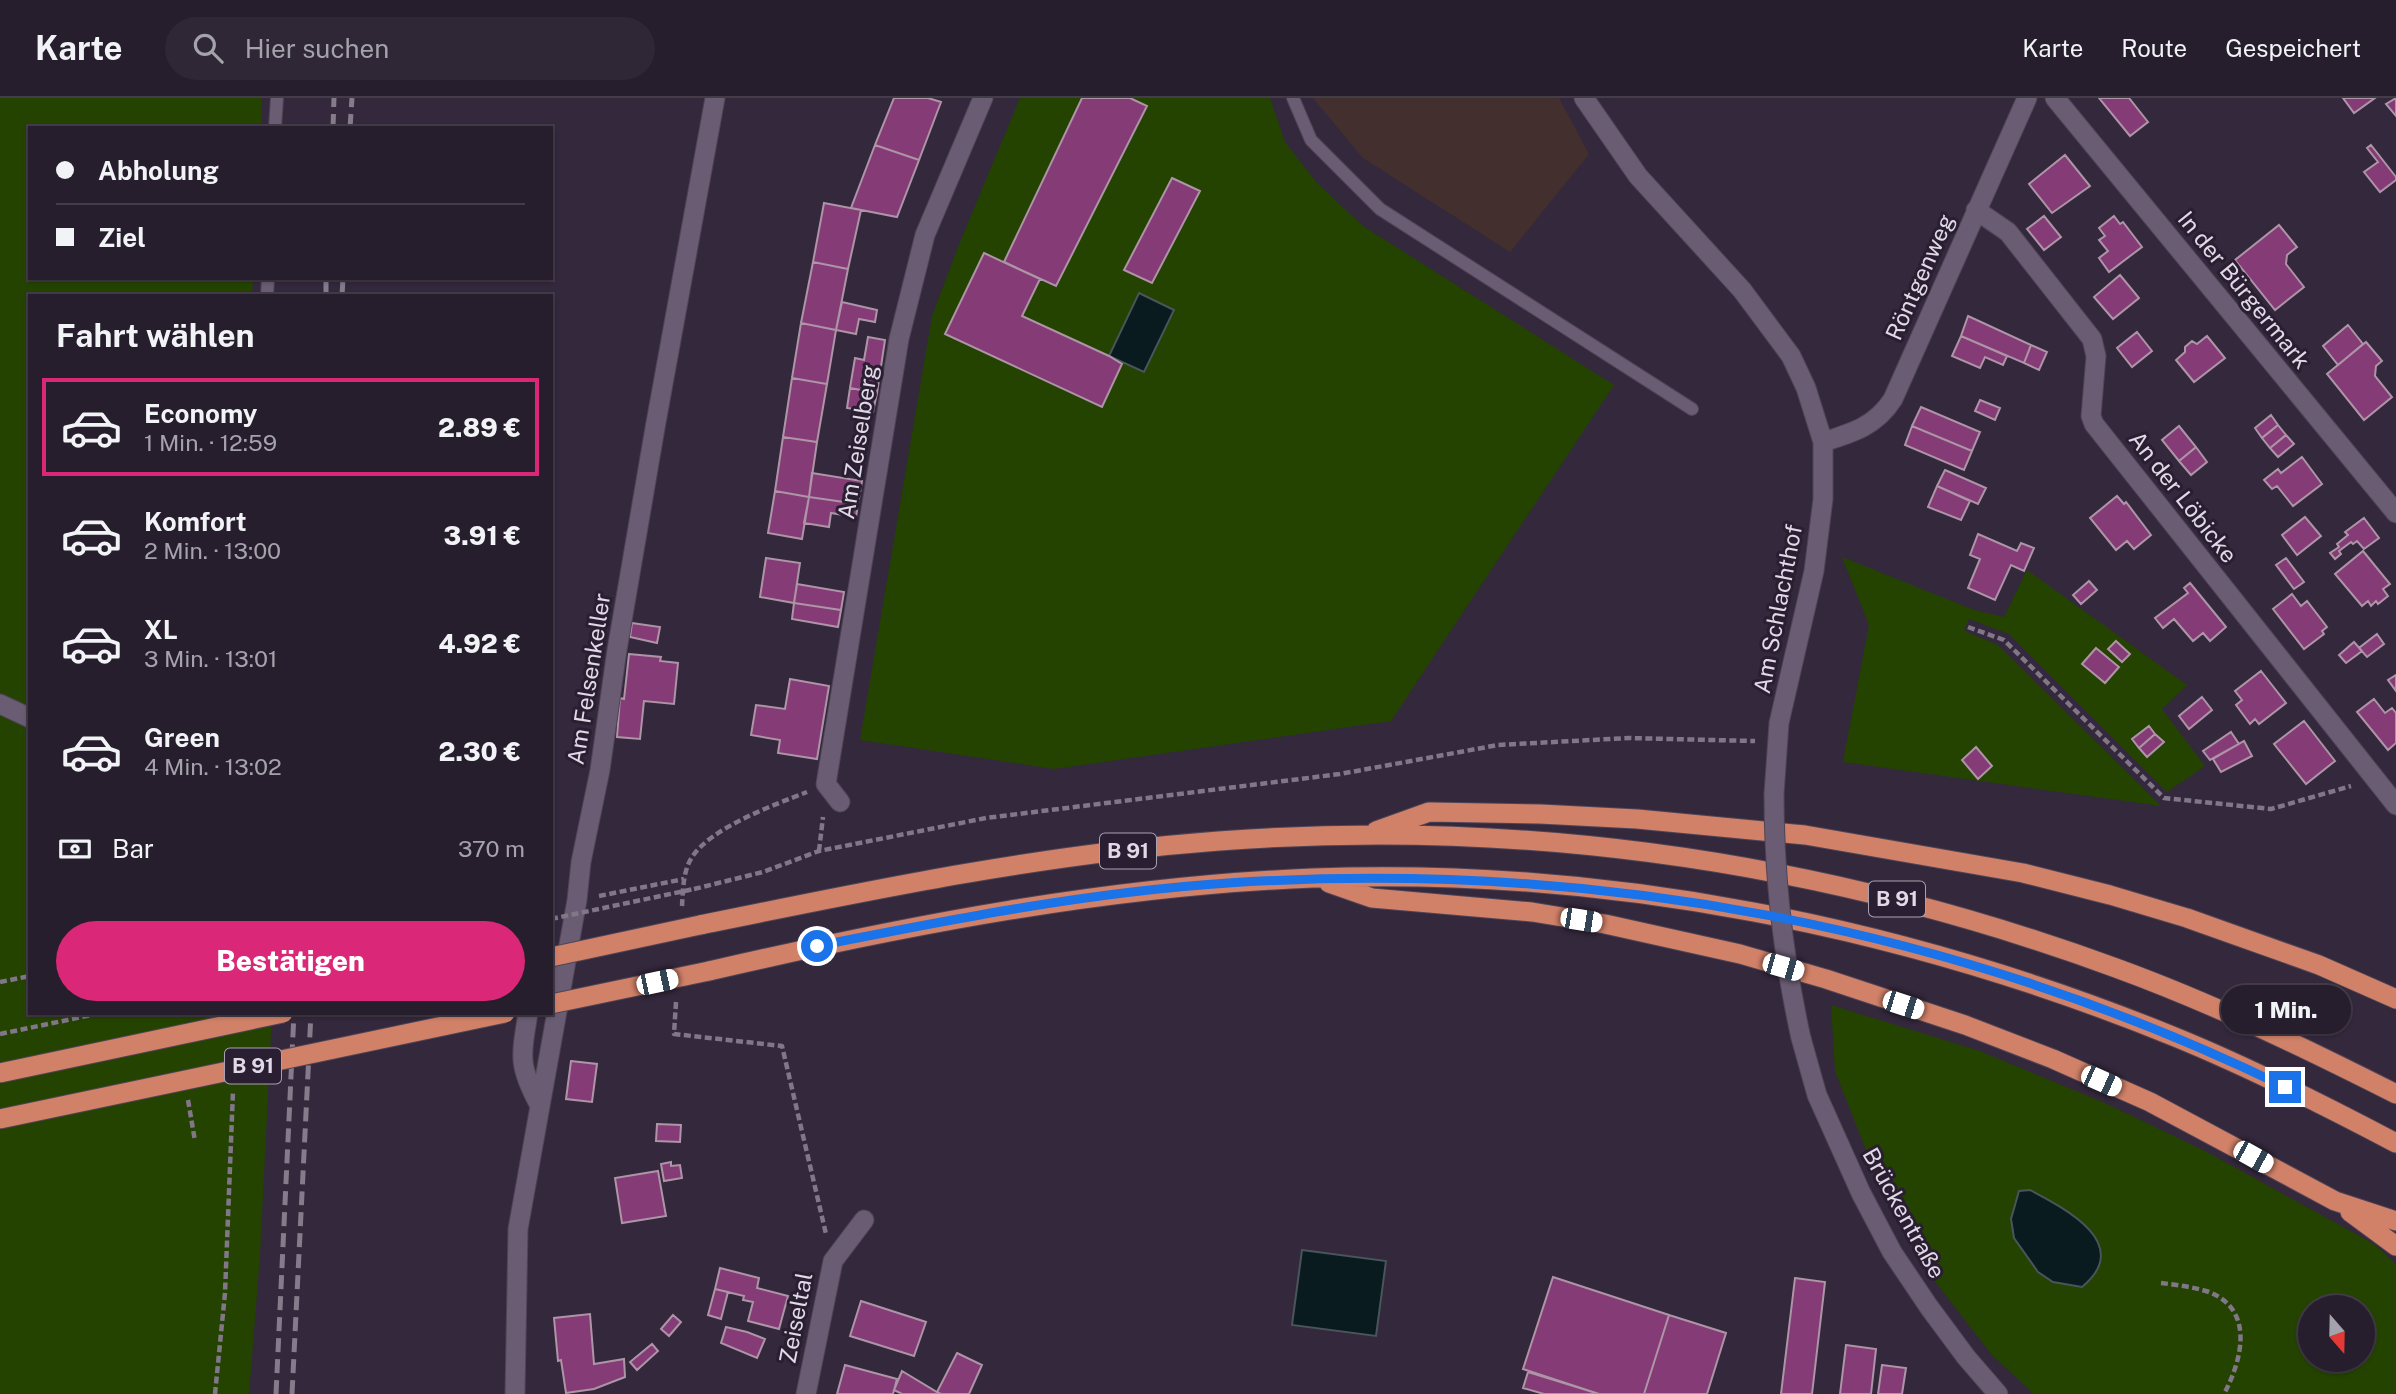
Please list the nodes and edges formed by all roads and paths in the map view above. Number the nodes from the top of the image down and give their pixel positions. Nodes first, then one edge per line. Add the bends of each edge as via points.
1 (276, 98) edge
2 (715, 98) edge
3 (983, 98) edge
4 (1293, 98) edge
5 (1584, 98) edge
6 (2027, 98) edge
7 (2055, 98) edge
8 (275, 126) edge
9 (1976, 210) junction
10 (1692, 409) dead end
11 (1823, 442) junction
12 (2396, 513) edge
13 (1968, 627) dead end
14 (0, 704) edge
15 (28, 717) edge
16 (1756, 741) dead end
17 (2375, 779) junction
18 (826, 784) junction
19 (840, 802) dead end
20 (2396, 805) edge
21 (1365, 835) junction
22 (692, 857) dead end
23 (1315, 878) junction
24 (684, 879) dead end
25 (577, 900) junction
26 (553, 919) edge
27 (553, 957) edge
28 (28, 976) edge
29 (0, 982) edge
30 (2396, 999) edge
31 (553, 1004) edge
32 (91, 1015) edge
33 (274, 1015) edge
34 (495, 1015) edge
35 (528, 1015) edge
36 (0, 1034) edge
37 (1801, 1038) joint
38 (782, 1046) dead end
39 (0, 1073) edge
40 (234, 1080) dead end
41 (2396, 1094) edge
42 (540, 1104) junction
43 (0, 1119) edge
44 (2396, 1143) edge
45 (2335, 1201) junction
46 (864, 1220) dead end
47 (2396, 1221) edge
48 (2396, 1246) edge
49 (832, 1261) junction
50 (2161, 1283) dead end
51 (215, 1394) edge
52 (515, 1394) edge
53 (806, 1394) edge
54 (1998, 1394) edge
55 (2224, 1394) edge

1 - 8 lane
2 - 25 street, Am Felsenkeller
3 - 18 street, Am Zeiselberg via 925,235 900,338
4 - 10 lane via 1311,140 1380,209
5 - 11 street, Am Schlachthof via 1638,176 1742,290 1791,356
6 - 9 street, Röntgenweg
7 - 12 street, In der Bürgermark
9 - 11 street, Röntgenweg via 1886,410 1854,433
9 - 17 street, An der Löbicke via 2008,232 2092,339 2096,356 2094,424
11 - 37 street, Am Schlachthof, bridge via 1823,499 1814,571 1779,723 1774,794 1782,938
13 - 17 path via 2004,640 2164,798 2271,809
14 - 15 street
16 - 26 path, bridge via 1629,738 1498,746 1340,774 986,818 819,851 763,872
17 - 20 street, An der Löbicke
18 - 19 street
18 - 22 path via 753,814 721,832
21 - 27 highway, B 91, bridge via 1215,841 1024,864
21 - 30 highway via 1429,812 1637,819 1805,835 2022,873 2110,895 2319,965
21 - 41 highway, B 91 via 1484,837 1643,850 1806,878 1898,900 1973,919 2119,969 2244,1021
23 - 31 highway, B 91, bridge via 1070,900 830,943
23 - 44 highway, B 91 via 1488,880 1632,893 1818,925 2019,979 2179,1038
23 - 45 highway via 1372,898 1532,912 1605,924 1826,979 1965,1025 2150,1102
24 - 25 path
25 - 42 street, Am Felsenkeller
28 - 29 path
32 - 36 path
33 - 39 highway, B 91, bridge
34 - 43 highway, B 91, bridge
35 - 42 street via 521,1055 526,1079
37 - 54 street, Brückentraße via 1817,1095 1892,1252 1966,1357
38 - 49 path
40 - 51 path via 225,1293
42 - 52 street, Am Felsenkeller via 518,1229
45 - 47 highway
45 - 48 highway
46 - 49 street, Zeiseltal
49 - 53 street, Zeiseltal
50 - 55 path via 2211,1293 2232,1308 2242,1336 2239,1359

